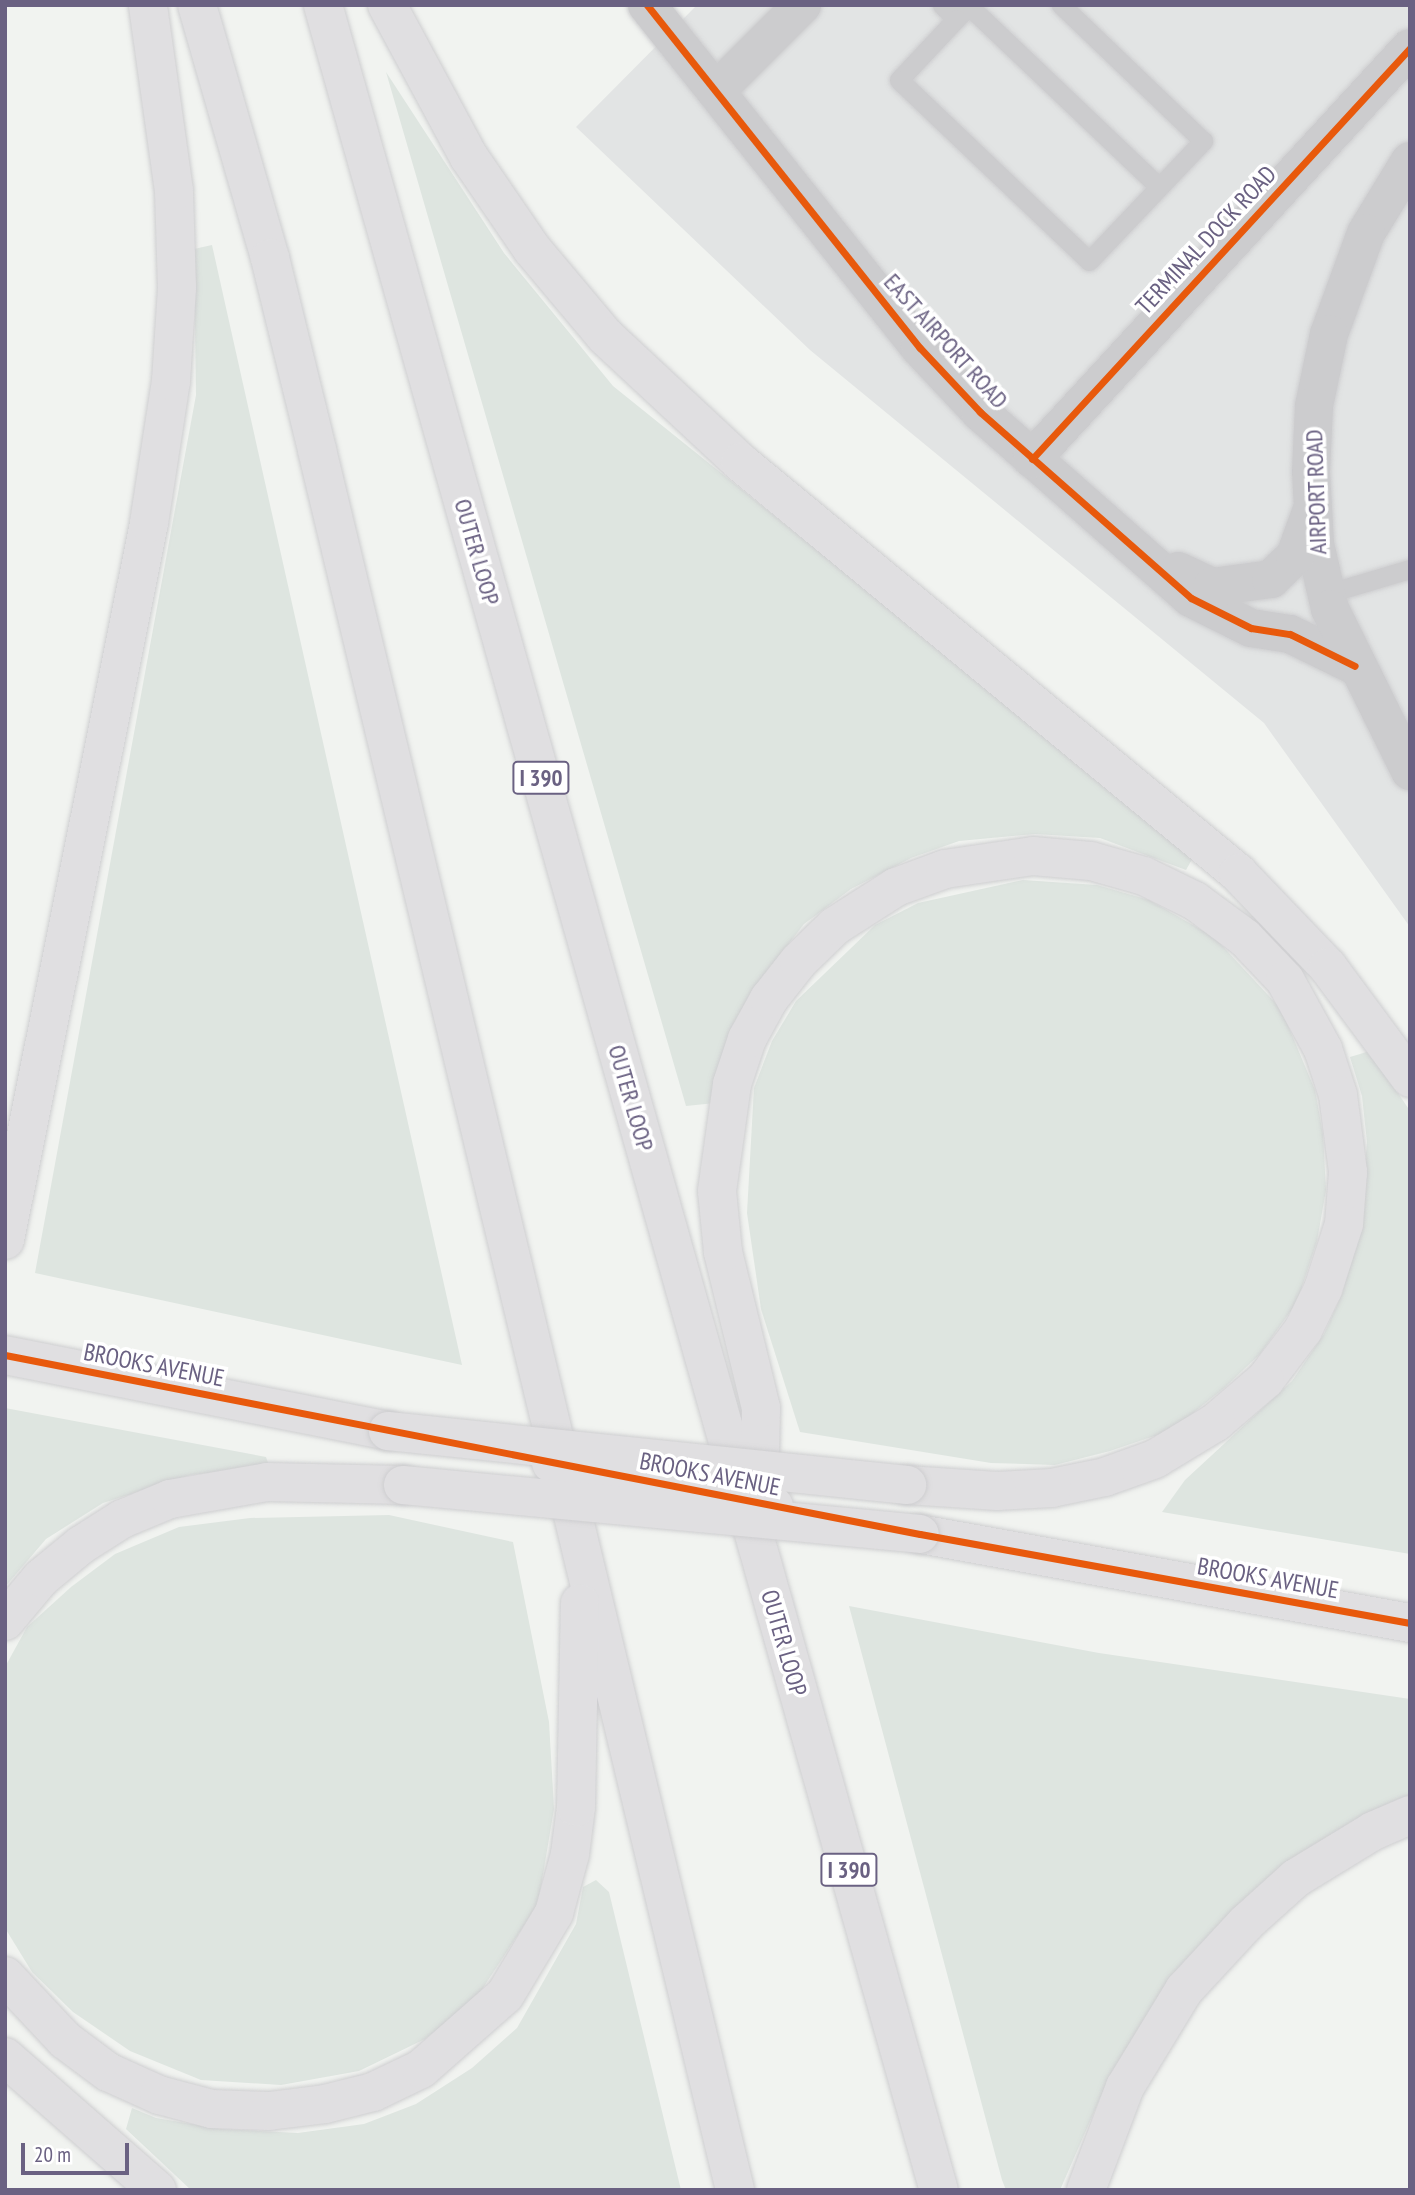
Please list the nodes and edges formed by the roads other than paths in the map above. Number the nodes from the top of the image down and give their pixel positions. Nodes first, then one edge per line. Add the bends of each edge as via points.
1 (148, 5) edge
2 (197, 5) edge
3 (323, 5) edge
4 (387, 5) edge
5 (647, 5) edge
6 (802, 5) edge
7 (942, 5) edge
8 (1061, 5) edge
9 (965, 10) edge
10 (1410, 48) edge
11 (716, 91) junction
12 (1410, 161) edge
13 (1159, 187) junction
14 (1410, 197) edge
15 (1348, 281) junction
16 (1032, 459) junction
17 (1312, 510) junction
18 (1146, 556) junction
19 (1410, 569) edge
20 (1325, 594) junction
21 (1355, 666) junction
22 (1410, 771) edge
23 (1410, 1078) edge
24 (5, 1240) edge
25 (5, 1355) edge
26 (388, 1432) junction
27 (920, 1534) junction
28 (581, 1549) junction
29 (758, 1551) junction
30 (5, 1621) edge
31 (1410, 1623) edge
32 (1410, 1815) edge
33 (5, 1976) edge
34 (5, 2057) edge
35 (157, 2190) edge
36 (735, 2190) edge
37 (939, 2190) edge
38 (1086, 2190) edge

1 - 24 main road via 174,191 177,288 171,381 149,523
2 - 28 main road via 270,258
3 - 29 main road, OUTER LOOP / I 390
4 - 23 main road via 469,158 532,249 605,336 740,462 1238,873 1328,967
5 - 11 street, EAST AIRPORT ROAD
6 - 11 street
7 - 9 lane
8 - 13 lane via 1203,141
9 - 13 lane
9 - 13 lane via 898,80 1089,261
10 - 16 street, TERMINAL DOCK ROAD
11 - 16 street, EAST AIRPORT ROAD via 920,348
12 - 15 street, AIRPORT ROAD via 1366,233
14 - 15 street
15 - 17 street, AIRPORT ROAD via 1327,344 1314,406
16 - 18 street, EAST AIRPORT ROAD
17 - 18 street, EAST AIRPORT ROAD via 1296,556 1271,579 1212,587
17 - 20 street, AIRPORT ROAD
18 - 21 street, EAST AIRPORT ROAD via 1191,598 1251,628 1290,635
19 - 20 lane
20 - 21 street, AIRPORT ROAD
21 - 22 street, AIRPORT ROAD
25 - 26 main road, BROOKS AVENUE
26 - 27 main road, BROOKS AVENUE, bridge
26 - 29 main road, bridge via 907,1485 997,1491 1052,1488 1105,1477 1155,1459 1216,1422 1265,1380 1297,1339 1323,1289 1344,1224 1348,1172 1338,1095 1323,1049 1285,980 1245,938 1195,901 1144,876 1091,861 1033,856 972,862 921,876 874,899 835,926 783,979 739,1060 727,1106 717,1191 723,1252 761,1408
27 - 30 main road, bridge via 403,1485 267,1482 170,1499 122,1519 80,1545 41,1578
27 - 31 main road, BROOKS AVENUE
28 - 33 main road via 576,1807 570,1854 554,1913 505,1995 421,2069 373,2092 325,2104 269,2111 212,2109 159,2095 108,2072 65,2040
28 - 36 main road
29 - 37 main road, OUTER LOOP / I 390
32 - 38 main road via 1373,1831 1296,1878 1246,1923 1184,1990 1125,2087
34 - 35 main road

